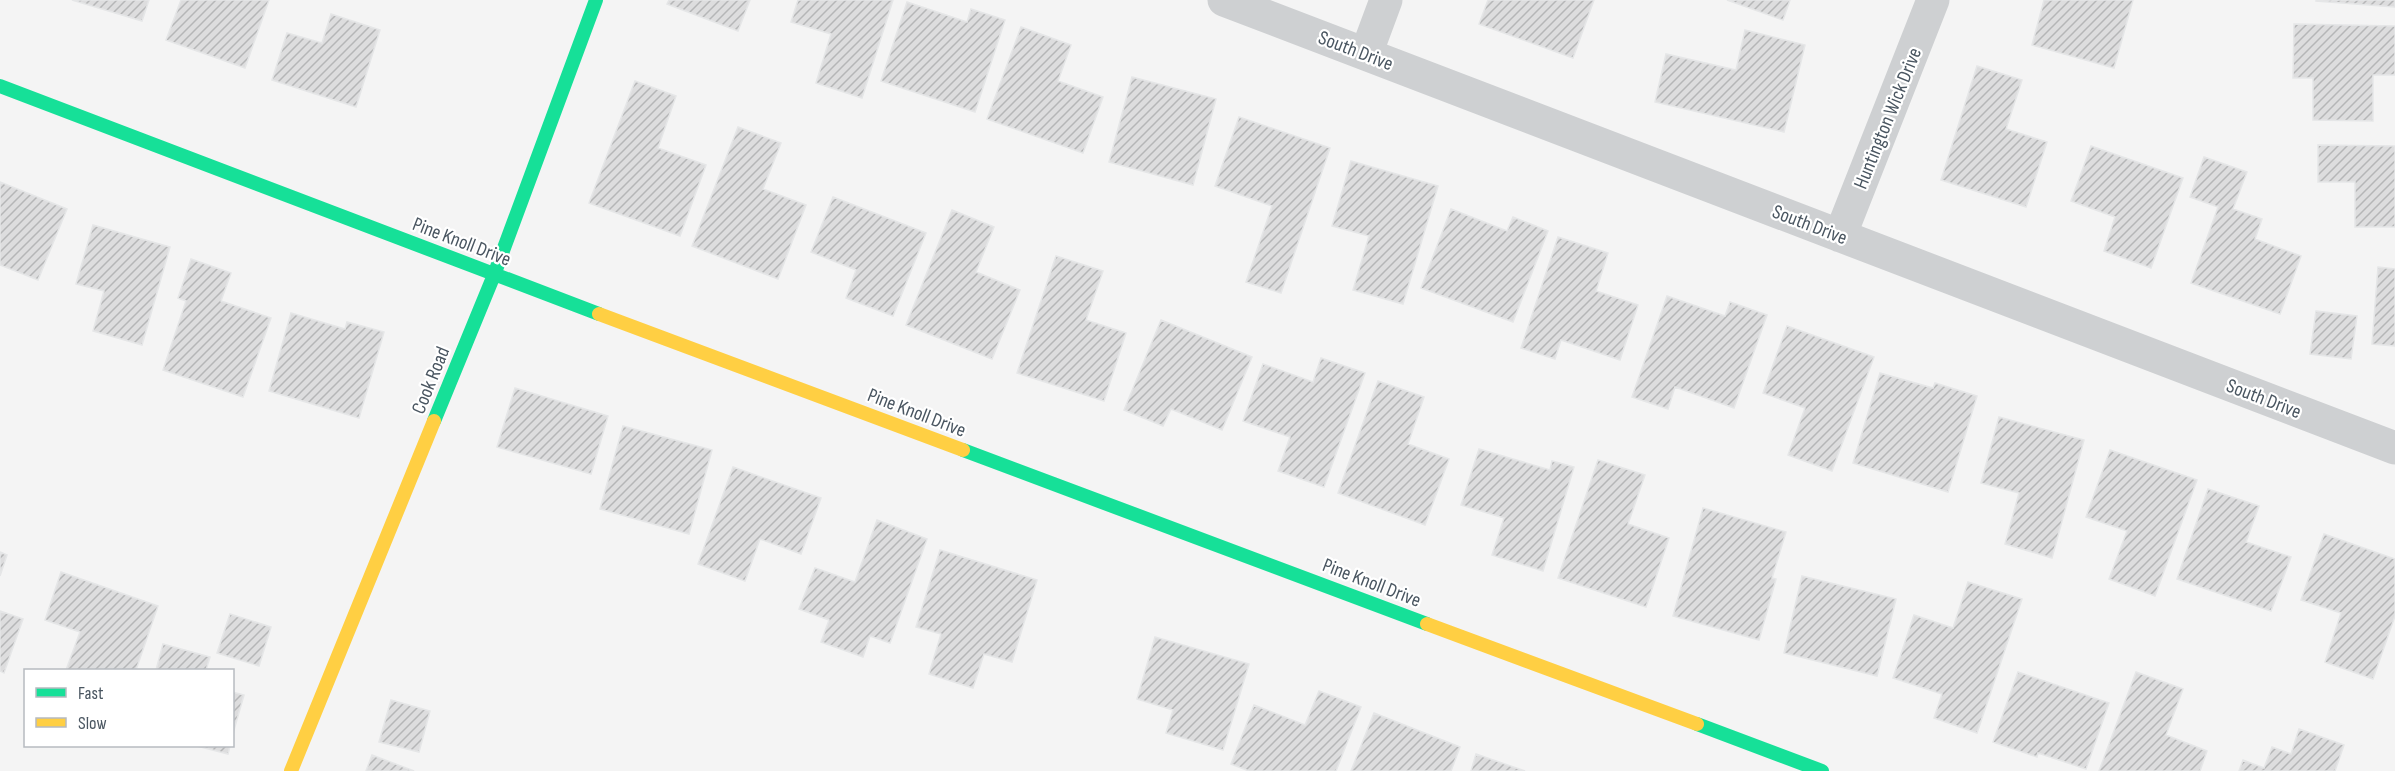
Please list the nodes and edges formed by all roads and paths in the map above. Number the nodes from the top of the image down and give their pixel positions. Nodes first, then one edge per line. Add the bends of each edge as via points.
1 (596, 0) edge
2 (1224, 0) edge
3 (1386, 0) edge
4 (1933, 0) edge
5 (1366, 54) junction
6 (0, 86) edge
7 (1840, 236) junction
8 (495, 275) junction
9 (2395, 448) edge
10 (291, 771) edge
11 (1822, 771) edge

1 - 8 street, Cook Road
2 - 5 street, South Drive
3 - 5 street
4 - 7 street, Huntington Wick Drive
5 - 7 street, South Drive
6 - 8 street, Pine Knoll Drive
7 - 9 street, South Drive
8 - 10 street, Cook Road
8 - 11 street, Pine Knoll Drive

